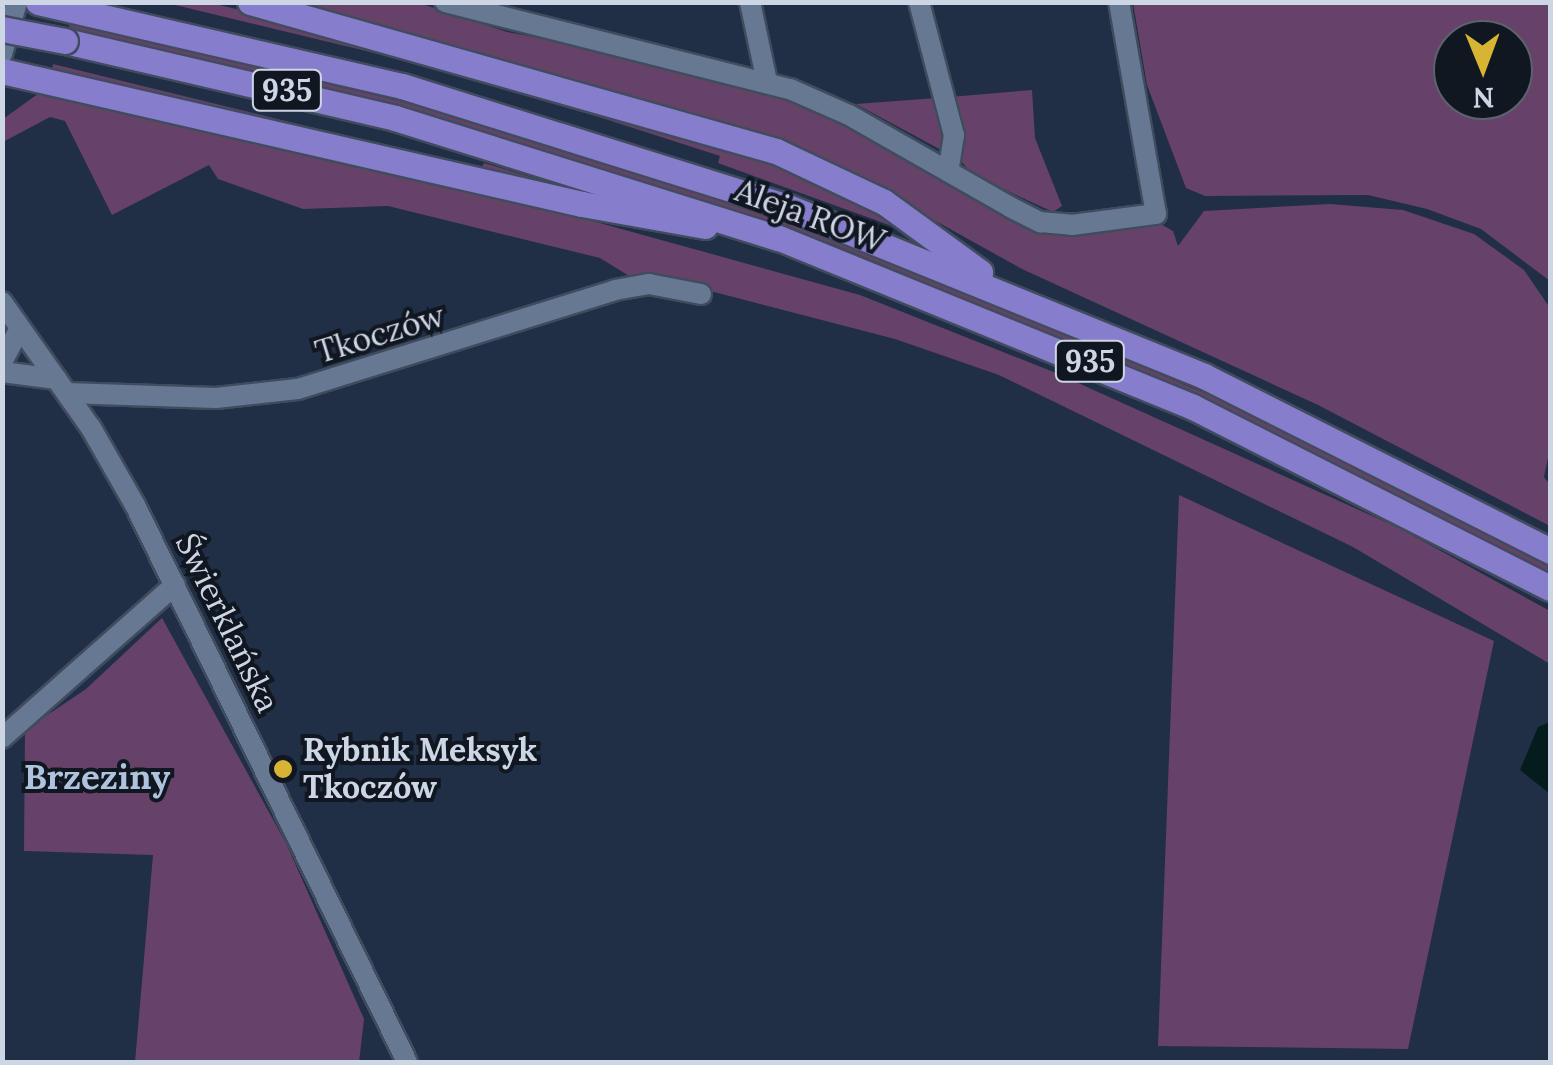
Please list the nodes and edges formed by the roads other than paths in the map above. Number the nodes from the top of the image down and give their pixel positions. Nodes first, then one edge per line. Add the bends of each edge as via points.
1 (17, 2) edge
2 (38, 2) edge
3 (250, 2) edge
4 (445, 2) edge
5 (750, 2) edge
6 (919, 2) edge
7 (1119, 2) edge
8 (486, 10) edge
9 (2, 29) edge
10 (2, 54) edge
11 (2, 71) edge
12 (767, 82) junction
13 (948, 172) junction
14 (780, 238) junction
15 (999, 288) junction
16 (701, 294) dead end
17 (2, 302) edge
18 (20, 328) junction
19 (2, 362) edge
20 (2, 372) edge
21 (62, 386) junction
22 (116, 396) junction
23 (99, 440) junction
24 (1550, 551) edge
25 (175, 585) junction
26 (1550, 588) edge
27 (2, 738) edge
28 (408, 1062) edge

1 - 10 street
2 - 15 main road, Aleja ROW / 935 via 306,61 546,128 788,207
3 - 15 main road via 801,160 921,224
4 - 8 street
5 - 12 street
6 - 13 street via 954,135
7 - 13 street via 1156,214 1072,225 1040,222
8 - 12 street
9 - 14 main road, Aleja ROW / 935, bridge via 395,118
11 - 14 main road via 582,204
12 - 13 street via 849,115
14 - 26 main road, Aleja ROW / 935 via 1194,407
15 - 24 main road, Aleja ROW / 935 via 1309,426
16 - 22 street, Tkoczów via 649,284 615,290 298,389 216,398
17 - 18 street
18 - 19 street
18 - 21 street
20 - 21 street, Tkoczów
21 - 22 street, Tkoczów
21 - 23 street, Świerklańska
22 - 23 street
23 - 25 street, Świerklańska
25 - 27 street
25 - 28 street, Świerklańska

